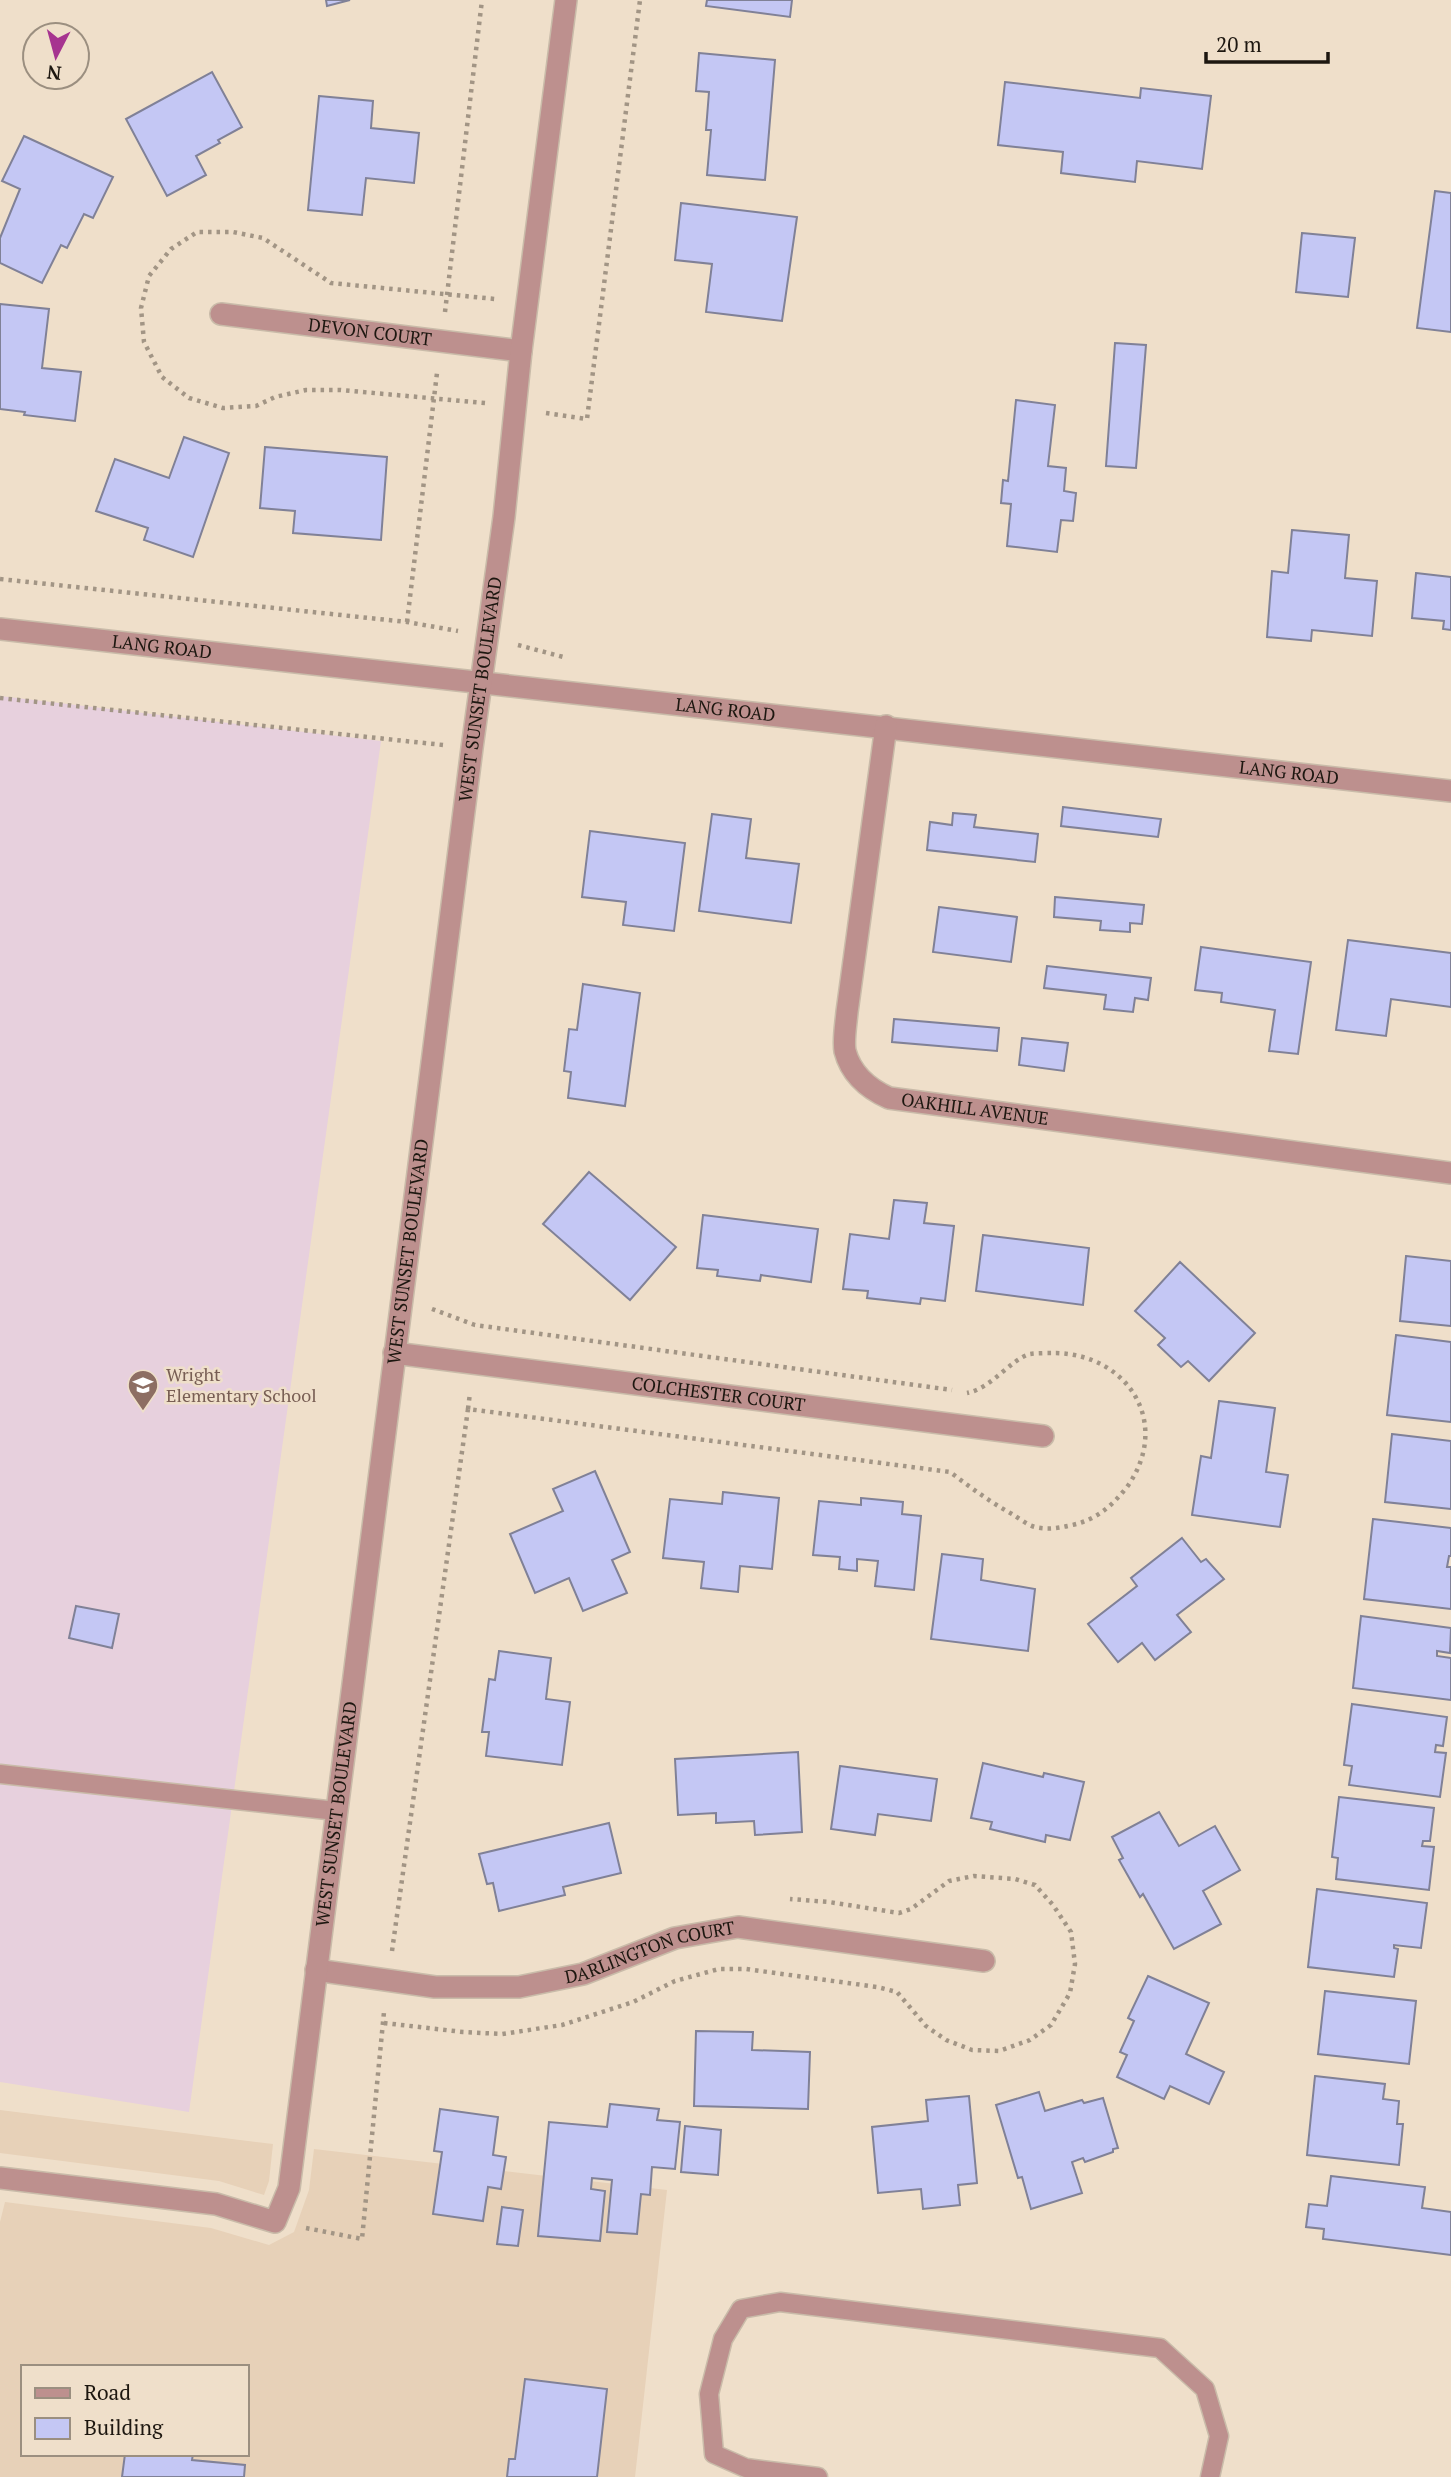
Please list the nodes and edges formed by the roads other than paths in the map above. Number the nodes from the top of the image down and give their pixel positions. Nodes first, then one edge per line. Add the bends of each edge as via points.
1 (566, 0) edge
2 (221, 314) dead end
3 (521, 351) junction
4 (0, 629) edge
5 (481, 681) junction
6 (886, 726) junction
7 (1451, 791) edge
8 (1451, 1173) edge
9 (394, 1353) junction
10 (1043, 1436) dead end
11 (0, 1774) edge
12 (336, 1811) junction
13 (984, 1961) dead end
14 (316, 1970) junction
15 (0, 2178) edge
16 (818, 2477) edge
17 (1210, 2477) edge

1 - 3 street, WEST SUNSET BOULEVARD
2 - 3 street, DEVON COURT
3 - 5 street, WEST SUNSET BOULEVARD
4 - 5 street, LANG ROAD
5 - 6 street, LANG ROAD
5 - 9 street, WEST SUNSET BOULEVARD
6 - 7 street, LANG ROAD
6 - 8 street, OAKHILL AVENUE via 845,1049 852,1067 870,1089 889,1098
9 - 10 street, COLCHESTER COURT
9 - 12 street, WEST SUNSET BOULEVARD
11 - 12 lane
12 - 14 street, WEST SUNSET BOULEVARD
13 - 14 street, DARLINGTON COURT via 738,1927 675,1938 583,1974 519,1987 435,1987
14 - 15 street, WEST SUNSET BOULEVARD via 289,2188 275,2222 216,2204
16 - 17 lane via 746,2468 714,2454 709,2395 723,2339 741,2309 780,2302 1160,2348 1205,2389 1219,2436

